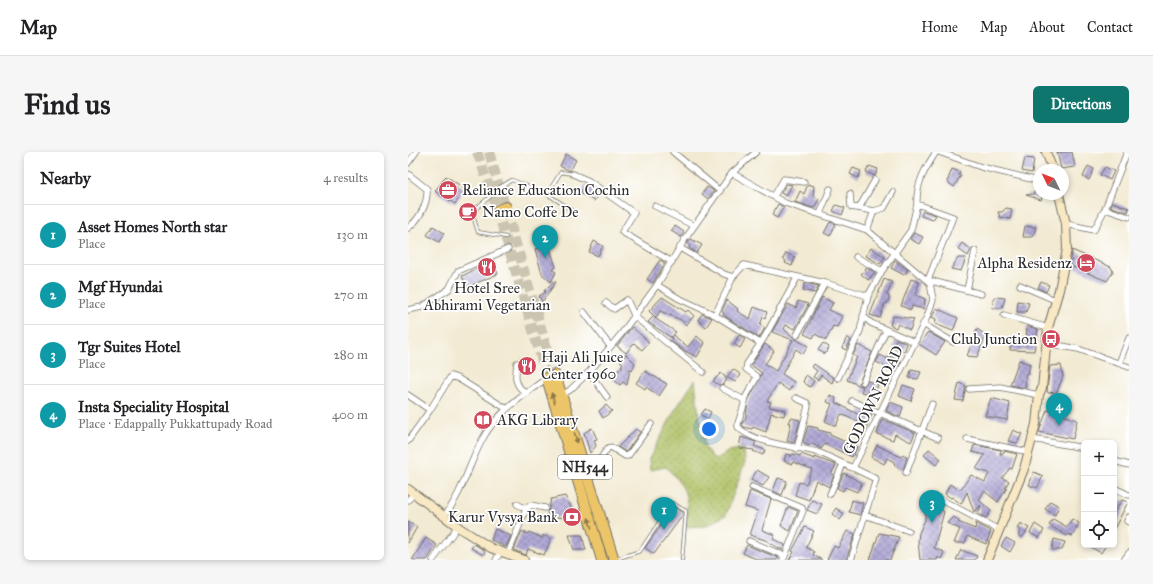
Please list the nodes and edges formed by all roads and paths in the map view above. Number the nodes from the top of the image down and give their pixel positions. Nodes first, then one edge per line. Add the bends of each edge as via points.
1 (416, 152) edge
2 (673, 152) edge
3 (746, 152) edge
4 (938, 152) edge
5 (1046, 152) edge
6 (1127, 152) edge
7 (754, 154) edge
8 (408, 163) edge
9 (1051, 164) edge
10 (408, 174) edge
11 (574, 174) joint
12 (732, 174) junction
13 (1033, 179) edge
14 (875, 180) dead end
15 (804, 182) dead end
16 (500, 187) dead end
17 (830, 189) dead end
18 (720, 191) junction
19 (893, 192) dead end
20 (493, 194) dead end
21 (547, 194) junction
22 (850, 194) dead end
23 (774, 196) junction
24 (1060, 200) edge
25 (918, 204) junction
26 (656, 206) dead end
27 (859, 208) junction
28 (1105, 209) junction
29 (572, 210) dead end
30 (874, 211) junction
31 (820, 214) junction
32 (1129, 217) edge
33 (1066, 224) junction
34 (694, 226) junction
35 (408, 228) edge
36 (867, 230) junction
37 (506, 237) dead end
38 (680, 248) junction
39 (508, 249) dead end
40 (975, 251) dead end
41 (896, 253) junction
42 (856, 257) dead end
43 (672, 262) junction
44 (882, 272) junction
45 (733, 278) junction
46 (797, 278) junction
47 (928, 280) junction
48 (825, 283) junction
49 (657, 285) junction
50 (1020, 285) dead end
51 (966, 290) junction
52 (981, 294) dead end
53 (868, 296) junction
54 (1055, 300) junction
55 (606, 303) dead end
56 (408, 310) edge
57 (584, 312) dead end
58 (715, 315) junction
59 (1004, 315) dead end
60 (863, 316) junction
61 (635, 318) junction
62 (923, 324) junction
63 (1048, 328) junction
64 (886, 330) junction
65 (797, 335) dead end
66 (1129, 338) edge
67 (914, 342) junction
68 (953, 342) dead end
69 (760, 343) junction
70 (1046, 343) junction
71 (610, 346) junction
72 (517, 363) dead end
73 (1119, 363) junction
74 (1129, 367) edge
75 (589, 372) junction
76 (703, 372) dead end
77 (551, 376) junction
78 (838, 378) dead end
79 (863, 382) dead end
80 (722, 388) dead end
81 (970, 389) dead end
82 (526, 393) junction
83 (408, 395) edge
84 (562, 395) junction
85 (1039, 395) junction
86 (607, 397) dead end
87 (796, 398) dead end
88 (744, 400) junction
89 (852, 401) dead end
90 (932, 404) dead end
91 (507, 409) junction
92 (430, 410) junction
93 (880, 415) junction
94 (651, 424) dead end
95 (921, 430) junction
96 (938, 438) dead end
97 (967, 439) dead end
98 (1032, 439) junction
99 (408, 441) edge
100 (1081, 447) edge
101 (797, 449) junction
102 (1029, 452) junction
103 (1117, 461) edge
104 (843, 464) junction
105 (1129, 465) edge
106 (853, 468) junction
107 (586, 473) junction
108 (906, 474) dead end
109 (752, 488) dead end
110 (1117, 489) edge
111 (411, 491) edge
112 (830, 494) dead end
113 (1129, 495) edge
114 (936, 497) dead end
115 (408, 500) edge
116 (517, 504) dead end
117 (545, 508) dead end
118 (526, 509) junction
119 (445, 515) junction
120 (865, 515) junction
121 (1129, 516) edge
122 (1129, 522) edge
123 (458, 526) junction
124 (999, 530) junction
125 (909, 531) dead end
126 (749, 541) dead end
127 (504, 553) junction
128 (1129, 553) edge
129 (784, 558) edge
130 (432, 560) edge
131 (496, 560) edge
132 (524, 560) edge
133 (602, 560) edge
134 (614, 560) edge
135 (682, 560) edge
136 (851, 560) edge
137 (987, 560) edge
138 (1124, 560) edge

1 - 8 street
2 - 18 street
3 - 7 street
4 - 13 street
4 - 25 street via 922,174 918,187
5 - 9 main road
6 - 28 street
7 - 12 street
10 - 35 street via 428,189 428,200
11 - 21 lane via 561,172
11 - 43 street via 589,181 634,213 622,232
12 - 18 street
12 - 23 street
14 - 27 street
15 - 23 street via 784,179
16 - 21 lane via 512,180
17 - 31 street
18 - 34 street
19 - 30 street via 884,208
20 - 37 lane via 472,212 478,232
21 - 29 lane
22 - 27 street via 851,207
23 - 31 street via 785,203
24 - 33 main road
25 - 41 street via 910,230
25 - 47 street via 953,217
26 - 34 street
27 - 30 street
28 - 32 street
28 - 33 street via 1094,230
30 - 36 street
31 - 36 street
33 - 54 main road via 1067,249
34 - 38 street
36 - 41 street
38 - 43 street
38 - 45 street
39 - 56 street via 458,271 450,289 422,307
40 - 51 street
41 - 44 street
41 - 47 street
42 - 44 street
43 - 49 street
44 - 53 street
45 - 46 street via 744,265
45 - 58 street
46 - 48 street
46 - 69 street
47 - 51 street
47 - 62 street, GODOWN ROAD via 933,300
48 - 53 street
48 - 65 street
49 - 58 street
49 - 61 street
50 - 54 street
51 - 52 street
53 - 60 street
54 - 63 main road
55 - 61 street via 614,309 627,300
57 - 71 street
58 - 69 street
59 - 63 street
60 - 64 street
60 - 78 street via 854,346
61 - 71 street
61 - 76 street
62 - 67 street, GODOWN ROAD
62 - 68 street
63 - 70 main road
64 - 67 street
64 - 79 street
66 - 73 street
67 - 93 street, GODOWN ROAD
69 - 88 street via 746,369 757,377
70 - 73 street via 1078,349
70 - 85 main road via 1042,388
71 - 75 street
72 - 82 street via 515,378 519,388
73 - 74 street
75 - 84 street
75 - 86 street
77 - 82 street
77 - 84 highway, NH544
133 -> 77 highway, NH544
80 - 88 street
81 - 85 street via 1000,387
82 - 91 street
83 - 92 street
84 -> 107 highway, NH544
85 - 98 main road via 1039,412
87 - 101 street via 808,406
88 - 101 street via 738,423 740,430
89 - 93 street
90 - 95 street
91 - 92 street via 465,382 450,376
91 - 119 street via 486,434 464,482
92 - 99 street
93 - 95 street
93 - 106 street, GODOWN ROAD
94 - 107 street via 628,456 611,447 608,448
95 - 96 street
95 - 108 street
97 - 102 street
98 - 100 street
98 - 102 main road
101 - 104 street via 819,453
102 - 124 main road
103 - 105 street
104 - 106 street
104 - 112 street
106 - 120 street, GODOWN ROAD via 876,479
107 - 134 highway, NH544
109 - 129 street via 802,508
110 - 113 street
111 - 115 street
111 - 119 main road
114 - 124 street
116 - 118 street
117 - 118 street via 531,505
118 - 127 street
119 - 123 main road
120 - 125 street
120 - 136 street, GODOWN ROAD
121 - 122 street
123 - 127 main road via 491,548
123 - 130 street
124 - 137 main road
126 - 129 street
127 - 131 street
127 - 132 main road
128 - 138 street
134 - 135 lane via 640,551 672,502 686,511

